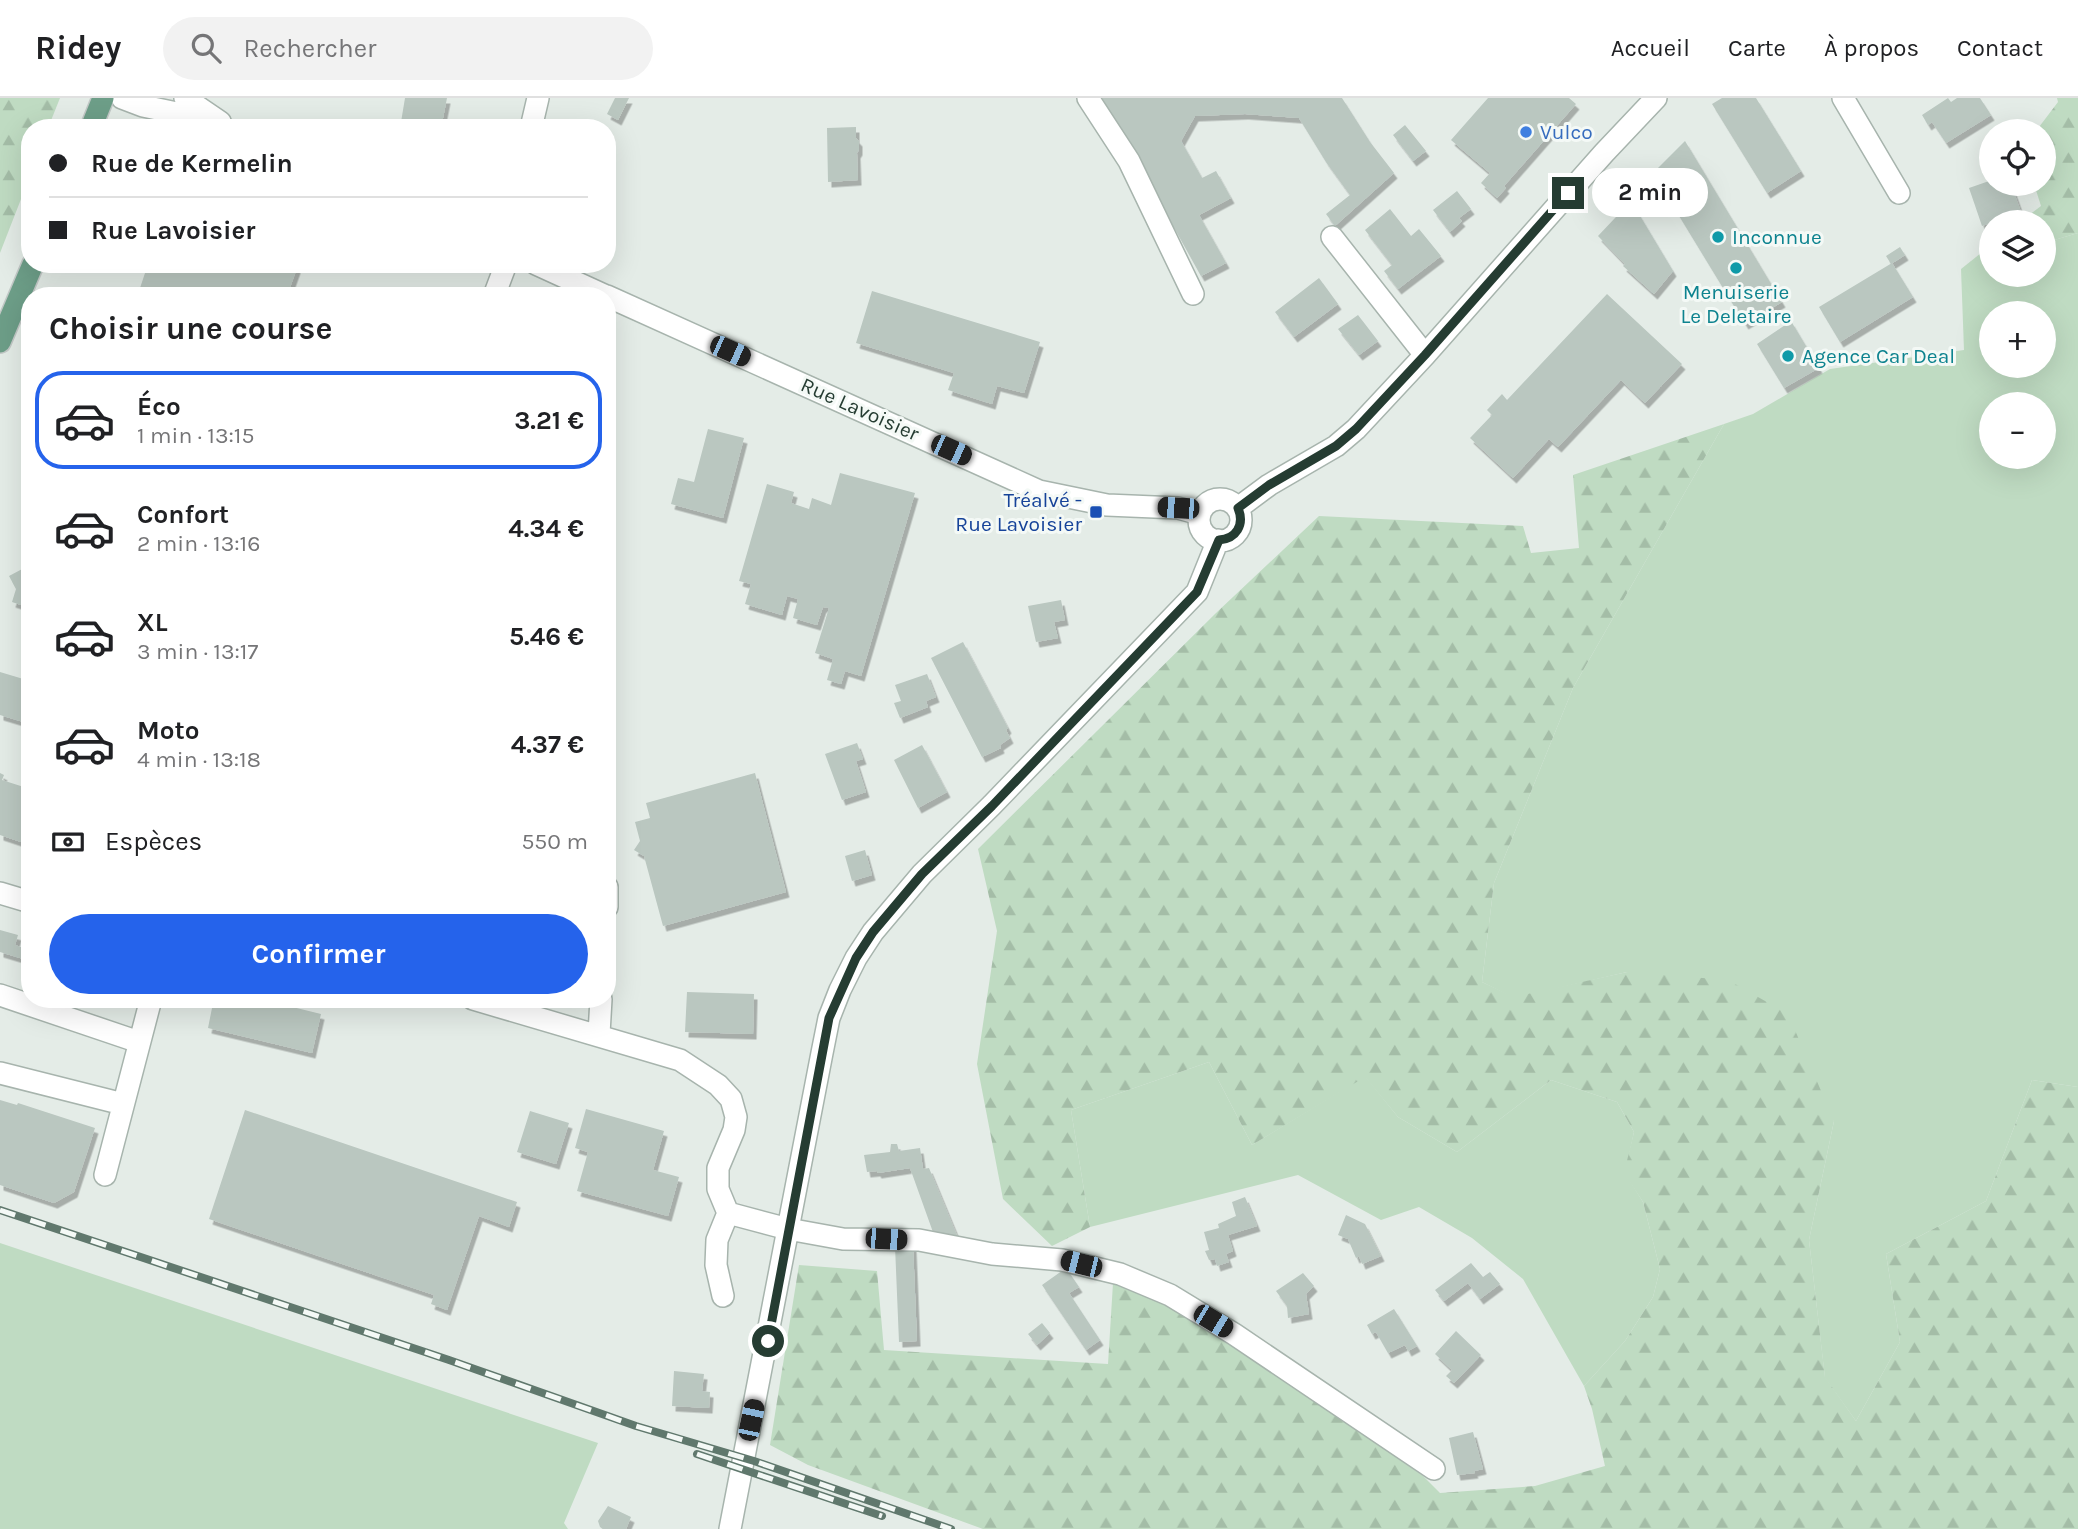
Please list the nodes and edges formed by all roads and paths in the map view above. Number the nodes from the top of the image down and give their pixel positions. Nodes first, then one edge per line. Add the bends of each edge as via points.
1 (103, 98) edge
2 (122, 98) edge
3 (185, 98) edge
4 (538, 98) edge
5 (1088, 98) edge
6 (1656, 98) edge
7 (1843, 98) edge
8 (95, 119) edge
9 (200, 119) edge
10 (218, 119) edge
11 (533, 119) edge
12 (1899, 193) dead end
13 (1332, 237) dead end
14 (556, 273) edge
15 (587, 287) edge
16 (21, 292) edge
17 (1194, 294) dead end
18 (616, 300) edge
19 (0, 342) edge
20 (1425, 355) junction
21 (1238, 508) junction
22 (1200, 514) junction
23 (1219, 540) junction
24 (0, 893) edge
25 (21, 899) edge
26 (0, 995) edge
27 (21, 999) edge
28 (57, 1008) edge
29 (148, 1008) edge
30 (505, 1008) edge
31 (600, 1008) edge
32 (599, 1034) junction
33 (139, 1042) junction
34 (0, 1073) edge
35 (123, 1104) junction
36 (105, 1175) dead end
37 (727, 1213) junction
38 (788, 1229) junction
39 (723, 1296) dead end
40 (1434, 1469) dead end
41 (730, 1529) edge

1 - 8 main road
2 - 9 street
3 - 10 street
4 - 11 street
5 - 17 street via 1129,161
6 - 20 street
7 - 12 street
13 - 20 street
14 - 15 street, Rue Lavoisier
16 - 19 main road
18 - 22 street, Rue Lavoisier via 1039,491 1107,505 1178,508
20 - 21 street via 1336,446
21 - 22 street via 1228,500 1216,499
21 - 23 street via 1239,529
22 - 23 street via 1202,530
23 - 38 street via 1197,592 922,874 856,958 829,1018
24 - 25 street
26 - 27 street
28 - 33 street
29 - 33 street
30 - 32 street
31 - 32 street
32 - 37 street via 680,1060 731,1099 734,1130 718,1168 718,1189
33 - 35 street
34 - 35 street
35 - 36 street
37 - 38 street
37 - 39 street via 717,1240 716,1265
38 - 40 street via 843,1238 919,1240 992,1254 1062,1260 1120,1274 1170,1295 1234,1334
38 - 41 street

